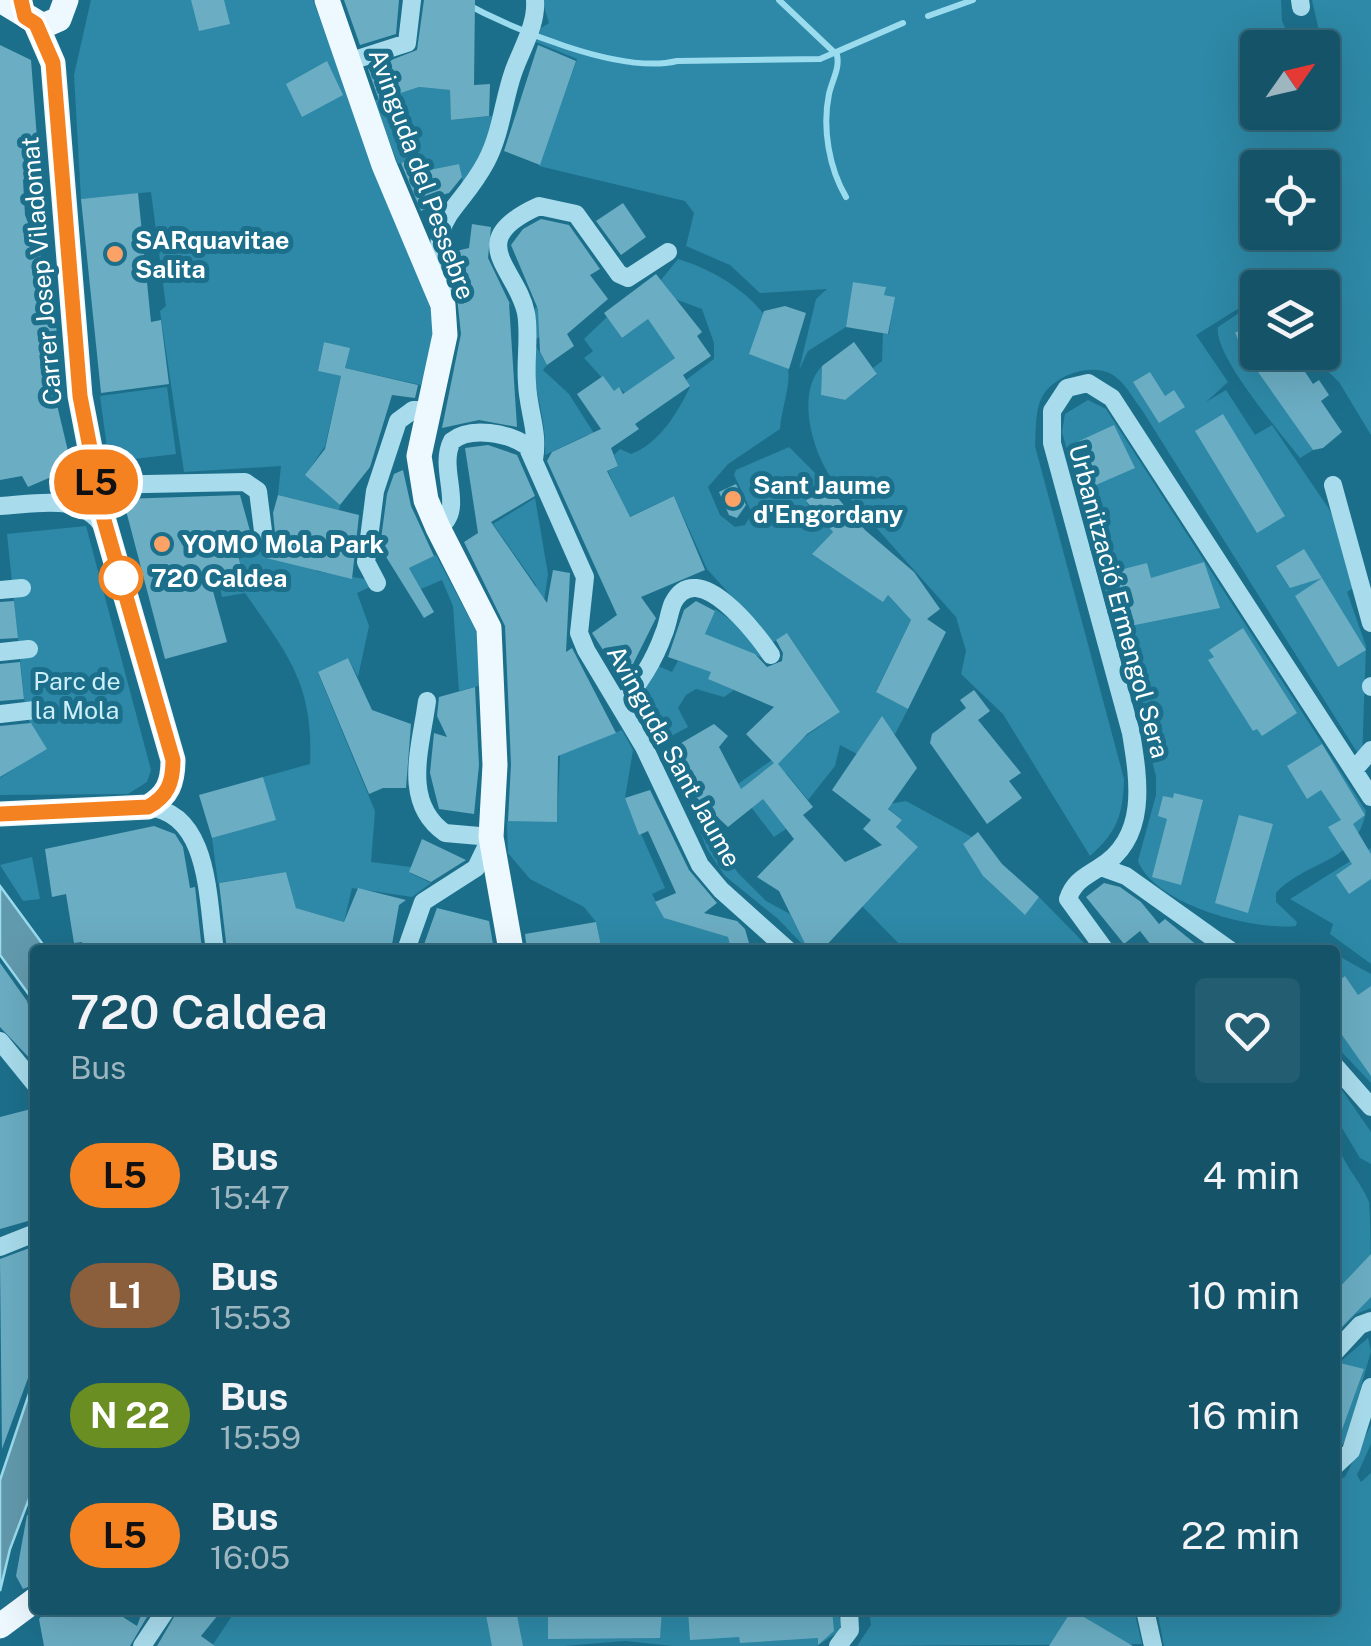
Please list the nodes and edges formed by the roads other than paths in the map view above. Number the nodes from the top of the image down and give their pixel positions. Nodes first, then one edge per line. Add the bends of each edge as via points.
1 (0, 0) edge
2 (328, 0) edge
3 (412, 0) edge
4 (535, 0) edge
5 (65, 1) edge
6 (27, 13) edge
7 (348, 62) junction
8 (668, 252) dead end
9 (443, 306) junction
10 (426, 410) junction
11 (534, 460) junction
12 (95, 475) junction
13 (1334, 485) dead end
14 (67, 502) junction
15 (0, 506) edge
16 (438, 528) junction
17 (110, 537) junction
18 (264, 538) dead end
19 (377, 583) dead end
20 (22, 588) dead end
21 (0, 590) edge
22 (1371, 623) edge
23 (28, 649) dead end
24 (0, 652) edge
25 (771, 655) dead end
26 (427, 701) dead end
27 (620, 704) junction
28 (35, 710) dead end
29 (0, 714) edge
30 (1371, 750) edge
31 (1354, 770) junction
32 (1371, 796) edge
33 (148, 807) junction
34 (0, 814) edge
35 (491, 837) junction
36 (1101, 867) junction
37 (461, 876) junction
38 (501, 893) junction
39 (213, 945) edge
40 (408, 945) edge
41 (510, 945) edge
42 (782, 945) edge
43 (1102, 945) edge
44 (1223, 945) edge
45 (0, 1041) edge
46 (1340, 1072) edge
47 (30, 1078) edge
48 (1371, 1107) edge
49 (30, 1235) edge
50 (0, 1247) edge
51 (1371, 1321) edge
52 (1340, 1347) edge
53 (1371, 1387) edge
54 (1340, 1461) edge
55 (30, 1604) edge
56 (163, 1615) edge
57 (849, 1615) edge
58 (1147, 1615) edge
59 (6, 1622) edge
60 (142, 1646) edge
61 (838, 1646) edge
62 (1152, 1646) edge

1 - 6 main road
2 - 7 main road, Avinguda del Pessebre
3 - 7 street via 407,42
4 - 9 street via 488,157 442,222
5 - 6 main road via 56,21
6 - 12 main road, Carrer Josep Viladomat via 53,63 80,396
7 - 9 main road, Avinguda del Pessebre
8 - 11 street via 628,278 576,214 538,206 508,224 499,241 502,268 526,313
9 - 10 main road, Avinguda del Pessebre via 445,336
10 - 16 main road, Avinguda del Pessebre via 419,456
10 - 19 street via 398,421 368,514 366,562
11 - 16 street via 518,439 459,436 446,452 453,508
11 - 27 street, Avinguda Sant Jaume via 585,577 579,633
12 - 14 street
12 - 17 main road, Carrer Josep Viladomat
12 - 18 street via 245,482 258,491
13 - 22 street
14 - 15 street
14 - 17 street via 86,508
16 - 35 main road, Avinguda del Pessebre via 489,628 496,764
17 - 33 main road, Carrer Josep Viladomat via 173,777
20 - 21 street
23 - 24 street
25 - 27 street via 723,600 696,588 673,603 652,663
26 - 35 street via 417,776 421,809 445,833
27 - 42 street, Avinguda Sant Jaume via 700,865
28 - 29 street
30 - 31 street
31 - 32 street, Urbanització Ermengol Sera
31 - 36 street, Urbanització Ermengol Sera via 1112,398 1088,383 1076,384 1052,410 1052,444 1138,776 1130,835
33 - 34 main road
33 - 39 street via 178,817 198,848
35 - 37 street via 482,860
35 - 38 main road, Avinguda del Pessebre
36 - 43 street, Urbanització Ermengol Sera via 1078,880 1070,907
36 - 44 street via 1126,876
37 - 38 street via 482,878
37 - 40 street via 424,902
38 - 41 main road, Avinguda del Pessebre
45 - 47 street
46 - 48 street
49 - 50 street
51 - 52 street
53 - 54 street via 1350,1451
55 - 59 main road
56 - 60 street
57 - 61 street via 850,1630
58 - 62 street

